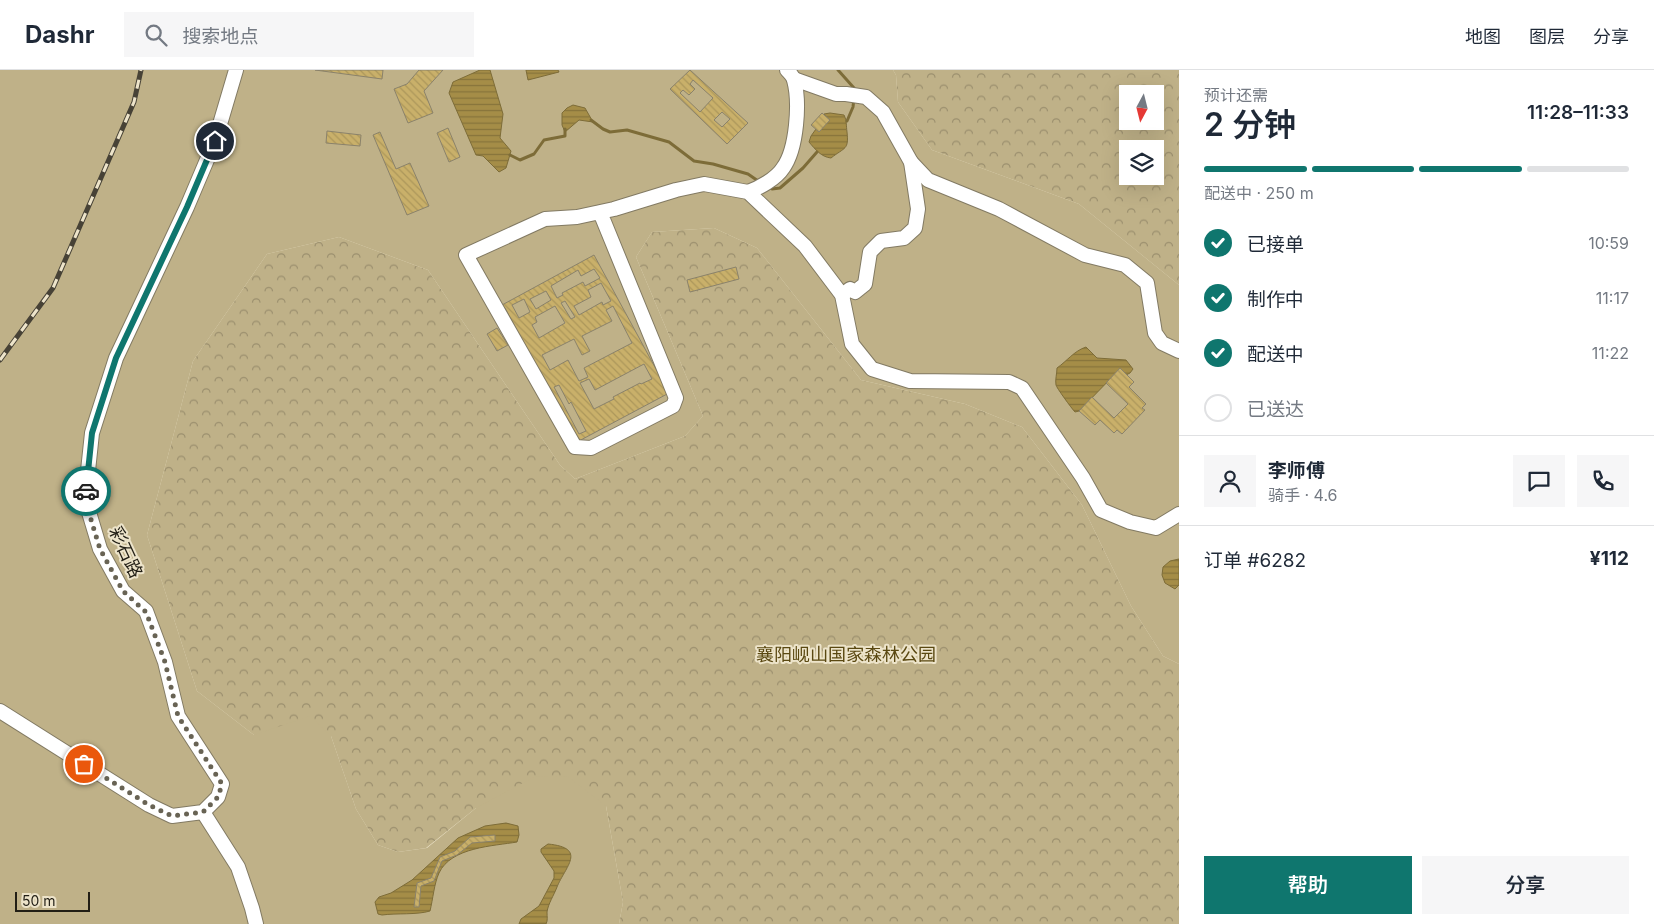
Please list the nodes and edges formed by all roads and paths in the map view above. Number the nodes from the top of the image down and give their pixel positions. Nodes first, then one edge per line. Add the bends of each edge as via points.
1 (236, 70) edge
2 (790, 74) edge
3 (911, 162) junction
4 (759, 187) junction
5 (600, 212) junction
6 (842, 295) junction
7 (1179, 351) edge
8 (1179, 514) edge
9 (0, 711) edge
10 (203, 812) junction
11 (256, 924) edge

1 - 10 street, 彩石路 via 212,149 116,358 92,433 85,500 100,549 123,591 146,612 165,662 178,716 222,784 218,797
2 - 3 street via 836,94 866,97 883,112
2 - 4 street via 798,110 790,151 783,168
3 - 6 street via 918,208 915,228 904,238 881,242 870,252 865,284 855,292 850,288
3 - 7 street via 928,180 999,208 1085,255 1125,265 1147,283 1155,333 1162,343
4 - 5 street via 704,184
4 - 6 street
5 - 5 street via 544,219 466,255 575,447 591,448 673,406 676,398
6 - 8 street via 852,344 872,369 910,381 1009,382 1022,388 1101,510 1156,528
9 - 10 street via 149,805 172,816
10 - 11 street via 238,867

